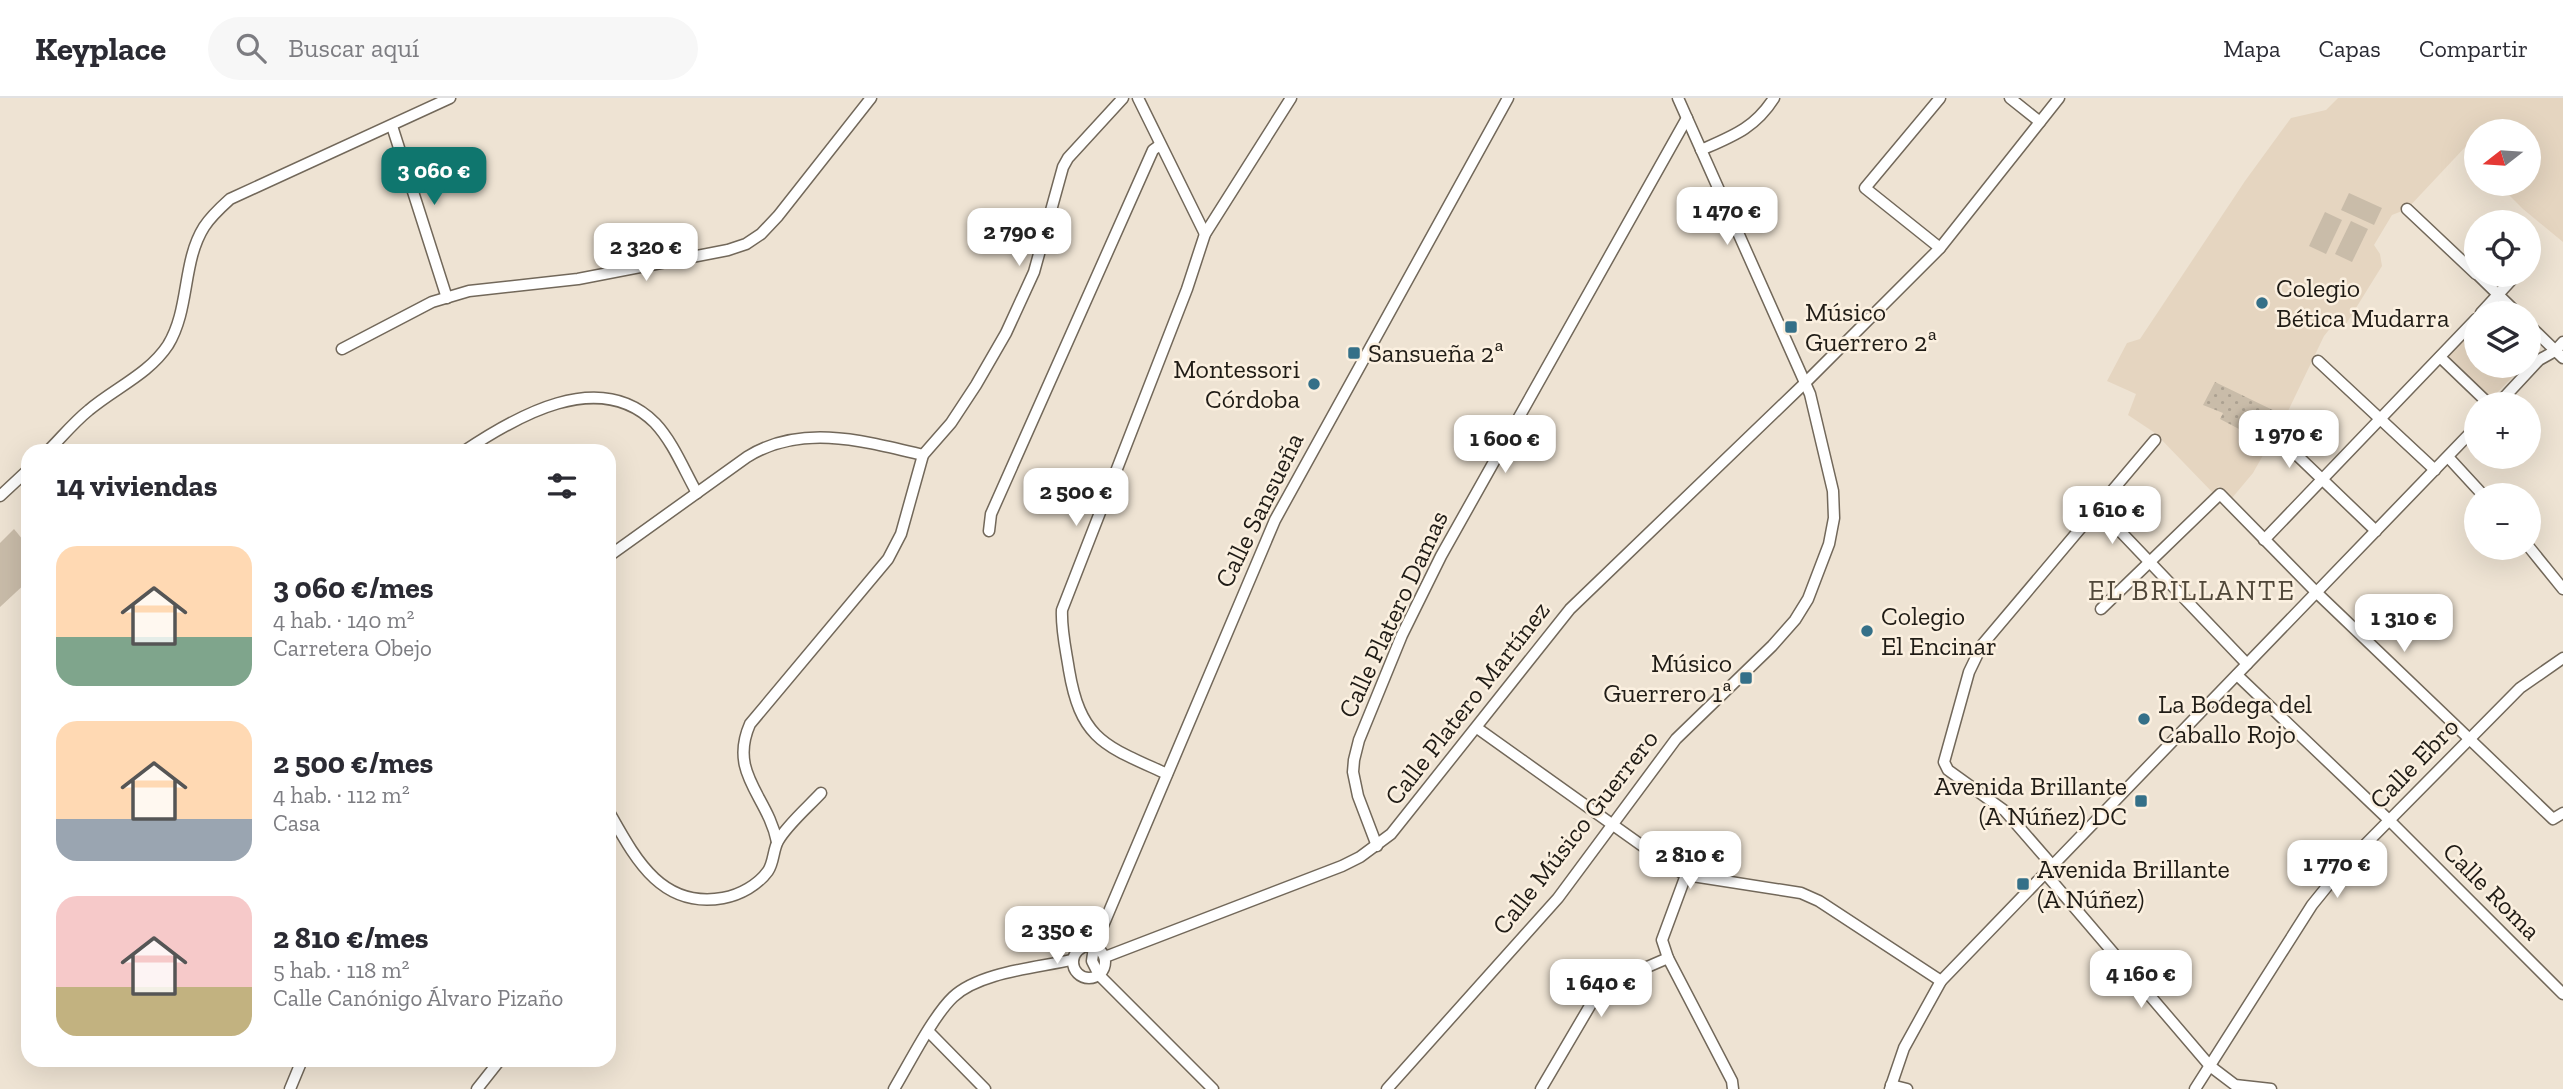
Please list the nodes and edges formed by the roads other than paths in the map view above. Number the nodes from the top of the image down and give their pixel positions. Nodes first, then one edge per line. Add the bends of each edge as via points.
1 (450, 98) edge
2 (871, 98) edge
3 (1123, 98) edge
4 (1138, 98) edge
5 (1292, 98) edge
6 (1508, 98) edge
7 (1678, 98) edge
8 (1774, 98) edge
9 (1940, 98) edge
10 (2010, 98) edge
11 (2059, 98) edge
12 (1687, 118) junction
13 (2040, 122) junction
14 (392, 126) junction
15 (1160, 145) junction
16 (1701, 150) junction
17 (2407, 209) dead end
18 (1205, 234) junction
19 (1940, 248) junction
20 (2464, 262) edge
21 (2491, 287) edge
22 (2506, 287) edge
23 (2499, 295) junction
24 (447, 298) junction
25 (2493, 301) edge
26 (2505, 301) edge
27 (2464, 331) edge
28 (2541, 335) edge
29 (342, 349) dead end
30 (2560, 350) edge
31 (2440, 357) junction
32 (2318, 361) dead end
33 (1805, 383) junction
34 (2476, 392) edge
35 (2509, 392) edge
36 (2380, 419) junction
37 (2278, 437) dead end
38 (2155, 440) dead end
39 (2464, 440) edge
40 (55, 444) edge
41 (475, 444) edge
42 (923, 455) junction
43 (2448, 457) junction
44 (2435, 470) junction
45 (21, 476) edge
46 (2322, 480) junction
47 (2472, 483) edge
48 (697, 493) junction
49 (0, 496) edge
50 (2098, 508) junction
51 (989, 531) dead end
52 (2376, 531) junction
53 (2264, 540) junction
54 (616, 551) edge
55 (2540, 560) edge
56 (2150, 563) junction
57 (2563, 589) edge
58 (2317, 593) junction
59 (2101, 609) dead end
60 (2563, 658) edge
61 (2247, 664) junction
62 (2237, 675) junction
63 (1477, 728) junction
64 (2470, 739) junction
65 (1167, 774) junction
66 (821, 793) dead end
67 (2563, 813) edge
68 (2390, 821) junction
69 (616, 825) edge
70 (1612, 825) junction
71 (777, 842) junction
72 (1377, 846) junction
73 (2049, 869) junction
74 (1686, 874) junction
75 (1094, 947) junction
76 (1105, 957) junction
77 (1668, 958) junction
78 (1071, 960) junction
79 (1099, 975) junction
80 (1941, 981) junction
81 (2563, 994) edge
82 (929, 1032) junction
83 (2210, 1066) junction
84 (299, 1067) edge
85 (494, 1067) edge
86 (1890, 1087) edge
87 (290, 1089) edge
88 (477, 1089) edge
89 (894, 1089) edge
90 (985, 1089) edge
91 (1213, 1089) edge
92 (1387, 1089) edge
93 (1541, 1089) edge
94 (1733, 1089) edge
95 (1907, 1089) edge
96 (2195, 1089) edge
97 (2271, 1089) edge

1 - 14 street
2 - 24 street via 778,216 746,244 684,260 578,279 486,288
3 - 42 street via 1068,158 1034,272 1006,333 951,422
4 - 15 street
5 - 18 street
6 - 65 street, Calle Sansueña via 1275,520
7 - 12 street, Calle Músico Guerrero
8 - 16 street via 1746,130
9 - 19 street via 1865,188
10 - 13 street
11 - 13 street, Calle Platero Martínez
12 - 16 street, Calle Músico Guerrero
12 - 72 street, Calle Platero Damas via 1402,635 1354,760 1358,796
13 - 19 street, Calle Platero Martínez
14 - 24 street
14 - 40 street via 230,199 216,212 203,228 178,322 166,347
15 - 18 street
15 - 51 street via 1153,150 991,514
16 - 33 street, Calle Músico Guerrero
17 - 20 street
18 - 65 street via 1062,610 1073,695 1087,726 1103,743
19 - 33 street, Calle Platero Martínez
21 - 23 street
22 - 23 street
23 - 25 street
23 - 26 street
24 - 29 street
27 - 31 street
28 - 30 street
30 - 35 street via 2539,360
31 - 34 street
31 - 36 street
32 - 36 street
33 - 63 street, Calle Platero Martínez via 1570,609
33 - 70 street, Calle Músico Guerrero via 1833,492 1834,518 1820,573 1795,620 1676,739
36 - 44 street
36 - 46 street
37 - 46 street
38 - 50 street
39 - 43 street
41 - 48 street via 553,405 598,398 628,405 656,424
42 - 48 street via 826,436 789,440 757,450
42 - 71 street via 901,534 888,559 751,724 744,739 746,772 774,826
43 - 44 street
43 - 47 street
44 - 52 street
45 - 49 street
46 - 52 street
46 - 53 street
48 - 54 street
50 - 56 street
50 - 73 street via 1982,645 1969,672 1944,762 1948,770 2005,811
52 - 58 street
53 - 56 street via 2220,494
53 - 58 street
55 - 57 street
56 - 59 street
56 - 61 street
58 - 61 street
58 - 64 street
60 - 64 street, Calle Ebro via 2530,678
61 - 62 street
62 - 68 street, Calle Roma
62 - 73 street
63 - 70 street
63 - 72 street, Calle Platero Martínez via 1402,822
64 - 67 street via 2553,819
64 - 68 street, Calle Ebro
65 - 75 street, Calle Sansueña
66 - 71 street
68 - 81 street, Calle Roma
68 - 83 street, Calle Ebro via 2312,905
69 - 71 street via 651,876 665,888 694,899 728,897 757,883 768,871
70 - 74 street
70 - 92 street, Calle Músico Guerrero via 1558,898
72 - 76 street, Calle Platero Martínez via 1342,866
73 - 80 street
73 - 83 street
74 - 77 street via 1662,940
74 - 80 street via 1801,893
75 - 76 street
75 - 78 street via 1080,948
75 - 79 street, Calle Sansueña via 1092,961
76 - 79 street
77 - 93 street via 1601,987
77 - 94 street
78 - 79 street via 1082,976
78 - 82 street via 993,977 966,988 952,998
79 - 91 street
80 - 86 street via 1903,1048
82 - 89 street
82 - 90 street
83 - 96 street, Calle Ebro
83 - 97 street via 2235,1084
84 - 87 street
85 - 88 street
86 - 95 street

